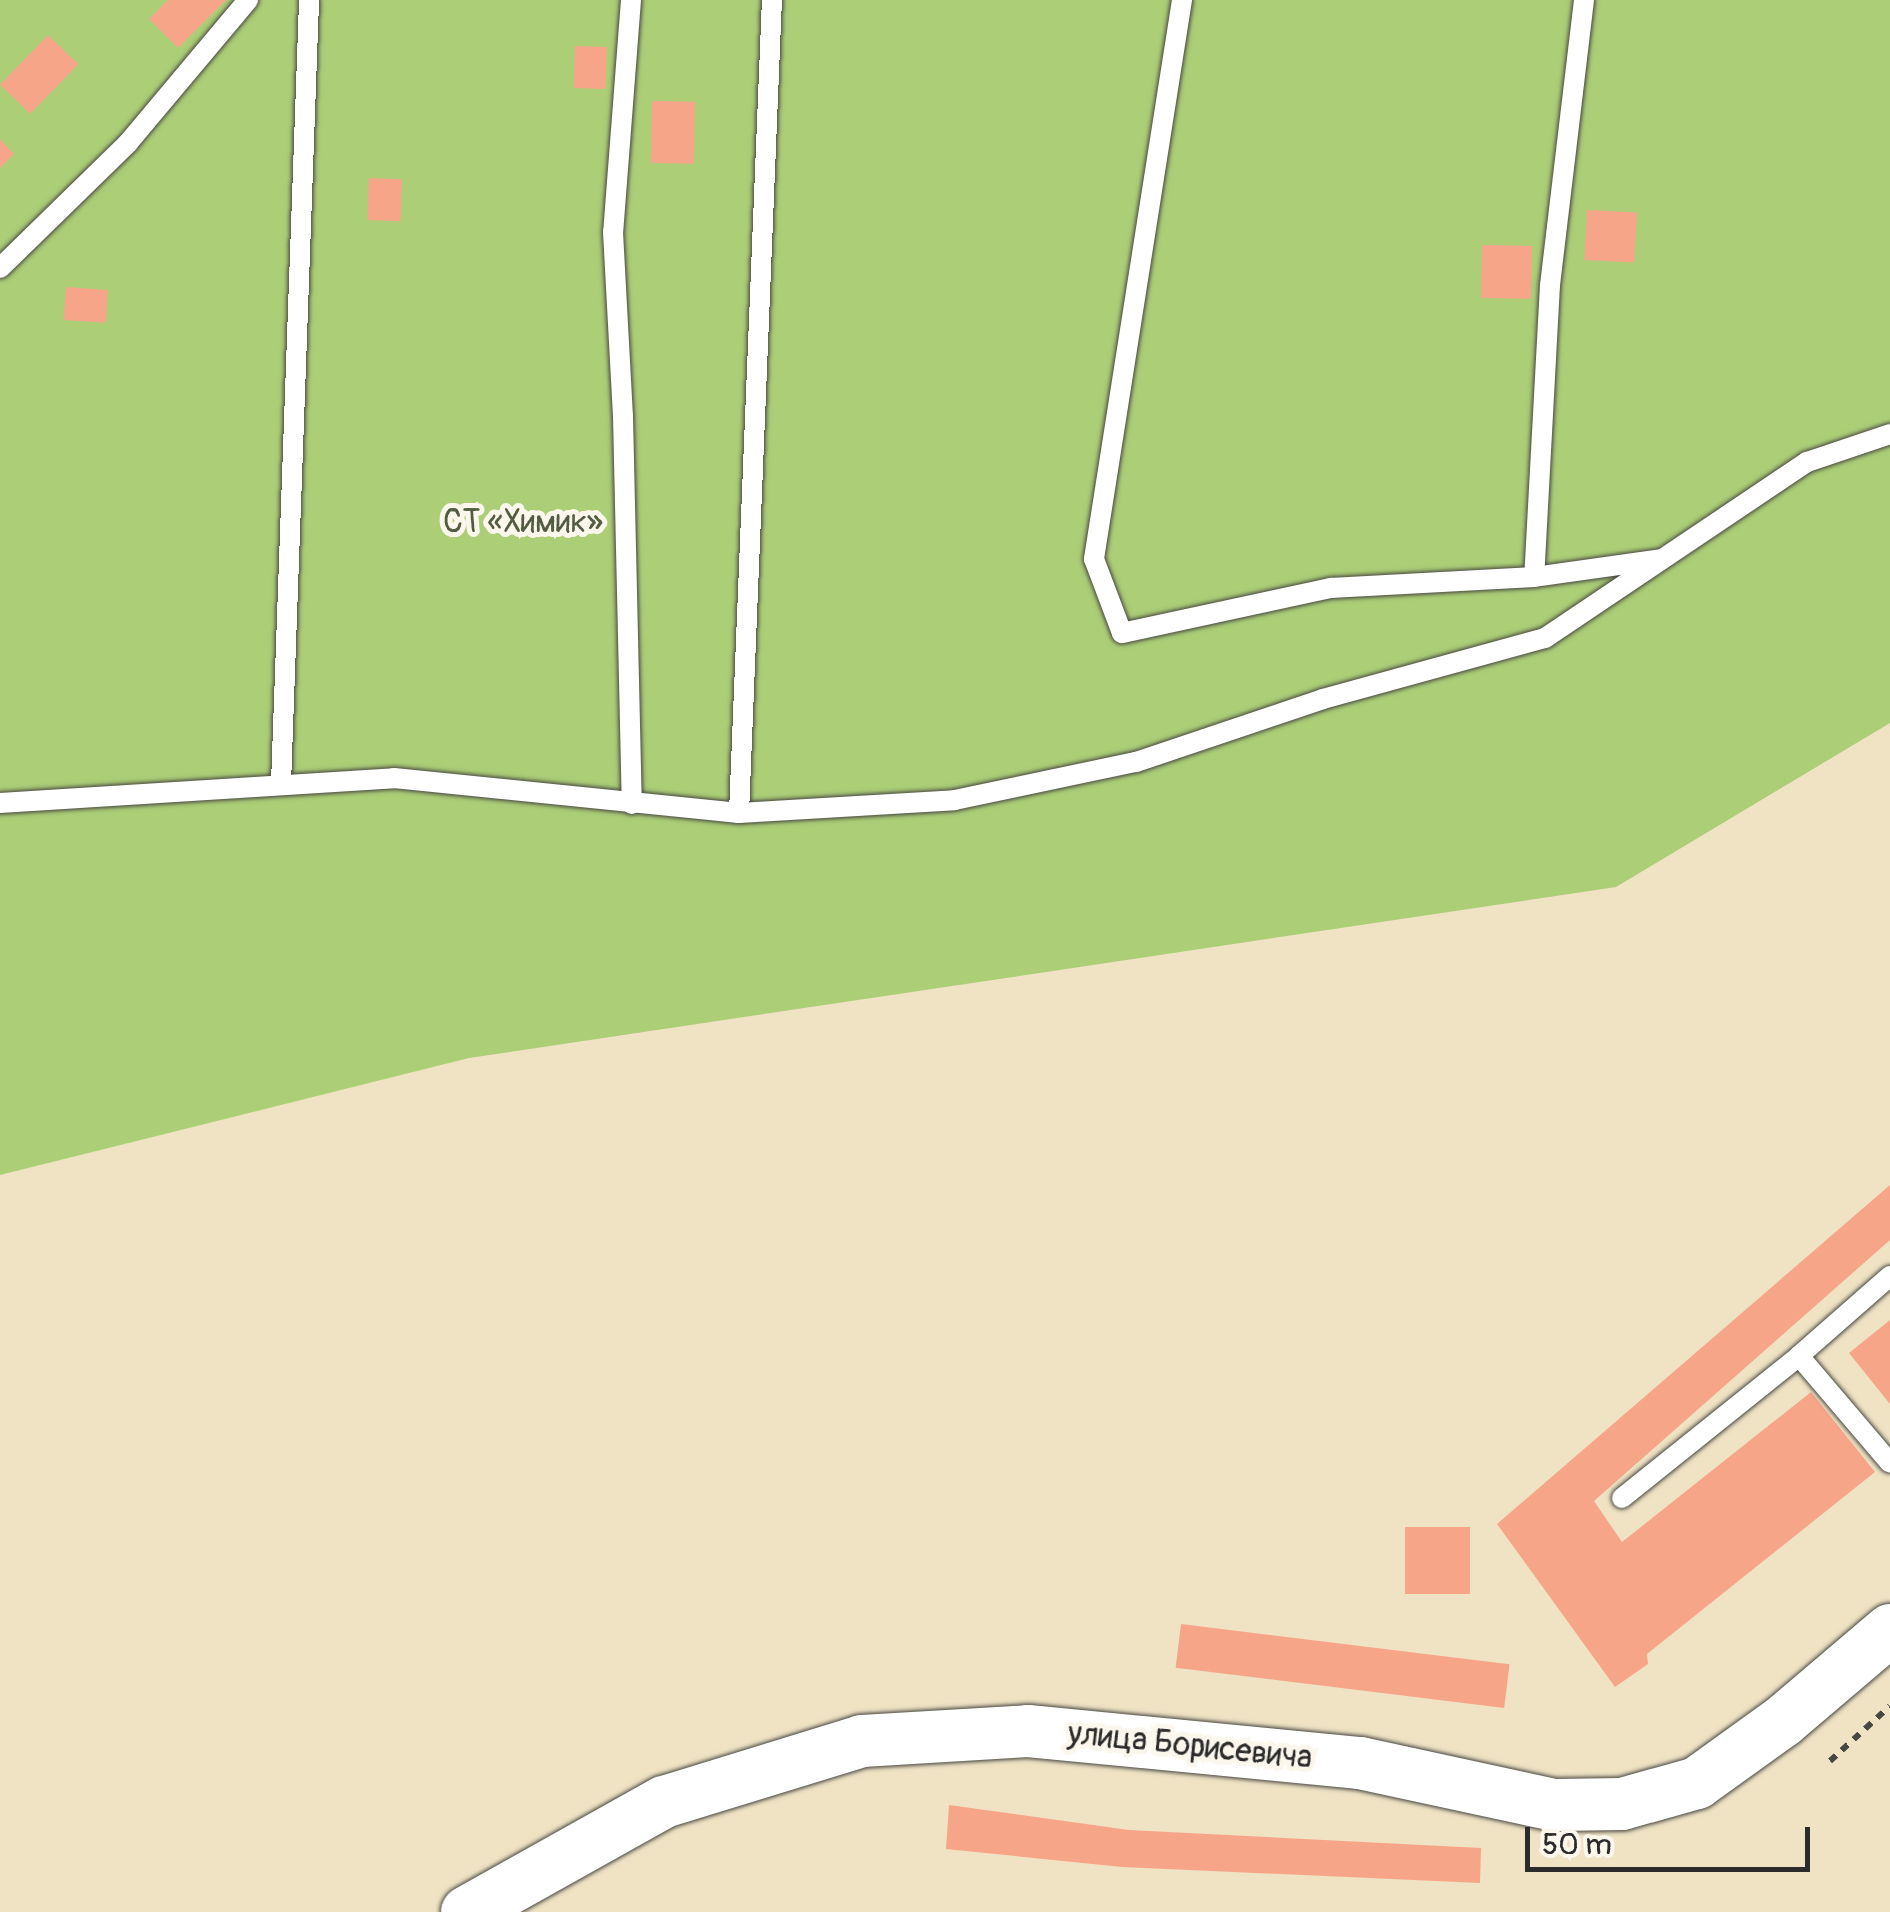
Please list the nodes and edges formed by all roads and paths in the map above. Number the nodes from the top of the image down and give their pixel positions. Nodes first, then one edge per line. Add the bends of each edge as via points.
1 (248, 0) edge
2 (308, 0) edge
3 (631, 0) edge
4 (772, 0) edge
5 (1182, 0) edge
6 (1584, 0) edge
7 (0, 268) edge
8 (1890, 434) edge
9 (1670, 558) junction
10 (1534, 576) junction
11 (280, 784) junction
12 (0, 804) edge
13 (632, 804) junction
14 (739, 813) junction
15 (1890, 1276) edge
16 (1800, 1356) junction
17 (1890, 1463) edge
18 (1622, 1498) dead end
19 (1890, 1630) edge
20 (1890, 1706) edge
21 (1830, 1761) dead end
22 (467, 1912) edge

1 - 7 lane via 128,142
2 - 11 lane
3 - 13 lane via 613,232
4 - 14 lane
5 - 10 lane via 1094,560 1122,634 1331,588
6 - 10 lane via 1550,285
8 - 9 lane via 1807,462
9 - 10 lane
9 - 14 lane via 1545,638 1323,699 1136,762 955,800
11 - 12 lane
11 - 13 lane via 394,778
13 - 14 lane
15 - 16 lane
16 - 17 lane
16 - 18 lane
19 - 22 street, улица Борисевича via 1782,1722 1697,1782 1622,1804 1554,1805 1360,1763 1028,1730 862,1741 664,1802
20 - 21 path

